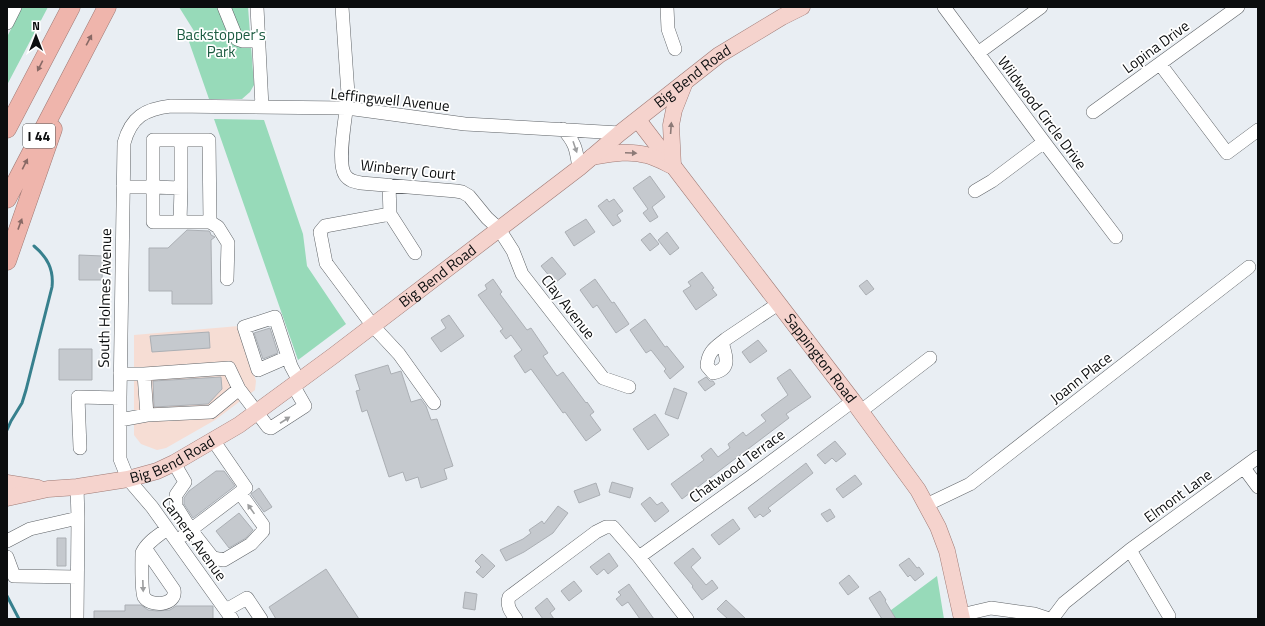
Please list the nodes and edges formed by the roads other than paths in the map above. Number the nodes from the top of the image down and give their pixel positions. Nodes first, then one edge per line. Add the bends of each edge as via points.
1 (15, 7) edge
2 (71, 7) edge
3 (107, 7) edge
4 (224, 7) edge
5 (257, 7) edge
6 (342, 7) edge
7 (667, 7) edge
8 (802, 7) edge
9 (944, 7) edge
10 (1041, 7) edge
11 (1238, 7) edge
12 (7, 23) edge
13 (259, 41) junction
14 (675, 49) dead end
15 (978, 53) junction
16 (1160, 64) junction
17 (72, 73) junction
18 (685, 81) junction
19 (262, 107) junction
20 (347, 108) junction
21 (1093, 112) dead end
22 (135, 119) joint
23 (638, 120) junction
24 (7, 129) edge
25 (563, 129) junction
26 (1258, 130) edge
27 (620, 133) junction
28 (181, 140) junction
29 (1044, 142) junction
30 (592, 157) junction
31 (673, 166) junction
32 (579, 168) junction
33 (389, 186) junction
34 (123, 187) junction
35 (153, 187) junction
36 (181, 188) junction
37 (975, 191) dead end
38 (7, 199) edge
39 (390, 214) junction
40 (180, 222) junction
41 (210, 222) junction
42 (499, 229) junction
43 (1116, 236) dead end
44 (415, 253) dead end
45 (7, 261) edge
46 (1249, 267) dead end
47 (227, 279) dead end
48 (778, 304) junction
49 (373, 326) junction
50 (722, 342) dead end
51 (288, 357) dead end
52 (930, 358) dead end
53 (120, 374) junction
54 (144, 374) junction
55 (296, 383) junction
56 (629, 387) dead end
57 (239, 389) junction
58 (120, 398) junction
59 (434, 403) dead end
60 (857, 406) junction
61 (256, 413) junction
62 (147, 415) junction
63 (120, 420) junction
64 (213, 440) junction
65 (80, 448) dead end
66 (1258, 457) edge
67 (174, 463) junction
68 (1244, 468) junction
69 (128, 479) junction
70 (7, 483) edge
71 (77, 487) junction
72 (1258, 487) edge
73 (48, 489) junction
74 (240, 492) junction
75 (7, 498) edge
76 (926, 505) junction
77 (78, 518) junction
78 (167, 529) junction
79 (191, 530) junction
80 (7, 541) edge
81 (176, 541) junction
82 (145, 548) dead end
83 (1130, 550) junction
84 (7, 557) edge
85 (640, 557) junction
86 (77, 577) junction
87 (229, 615) edge
88 (1169, 616) dead end
89 (962, 617) edge
90 (77, 619) edge
91 (261, 619) edge
92 (516, 619) edge
93 (687, 619) edge
94 (1050, 619) edge

1 - 12 street
2 -> 24 highway, I 44
17 -> 3 highway, I 44
4 - 13 street via 237,39
5 - 13 street
6 - 20 street, Winberry Court
7 - 14 street via 668,29
8 - 18 main road, Big Bend Road via 782,16 719,55
9 - 15 street, Wildwood Circle Drive
10 - 15 street
11 - 16 street, Lopina Drive
13 - 19 street
15 - 29 street, Wildwood Circle Drive
16 - 21 street, Lopina Drive
16 - 26 street via 1227,153
38 -> 17 highway, I 44
45 -> 17 highway
18 - 23 main road, Big Bend Road
31 -> 18 main road via 671,125
19 - 20 street, Leffingwell Avenue
19 - 22 street, Leffingwell Avenue via 158,107
20 - 25 street, Leffingwell Avenue via 465,124
20 - 33 street, Winberry Court via 342,170 348,179 354,182
22 - 34 street, South Holmes Avenue via 124,143
23 - 27 main road, Big Bend Road
23 - 31 main road, Sappington Road
25 - 27 street, Leffingwell Avenue
25 -> 32 street via 576,149
27 - 30 main road, Big Bend Road
28 - 35 street via 153,140
28 - 36 street
28 - 41 street via 209,140
29 - 37 street
29 - 43 street, Wildwood Circle Drive
30 -> 31 main road via 637,153 654,157
30 - 32 main road, Big Bend Road
31 - 48 main road, Sappington Road
32 - 42 main road, Big Bend Road
33 - 39 street
33 - 42 street, Winberry Court via 462,192 469,196
34 - 35 street
34 - 53 street, South Holmes Avenue
35 - 36 street
35 - 40 street via 153,222
36 - 40 street
39 - 44 street
39 - 49 street via 325,226 320,232 326,263
40 - 41 street
41 - 47 street via 218,227 228,243
42 - 49 main road, Big Bend Road
42 - 56 street, Clay Avenue via 513,251 522,274 603,378
46 - 76 street, Joann Place via 970,484
48 - 50 street
48 - 60 main road, Sappington Road
49 - 55 main road, Big Bend Road
49 - 59 street via 399,354
51 - 55 street
52 - 60 street, Chatwood Terrace
53 - 54 street
53 - 58 street, South Holmes Avenue
54 - 57 street via 229,368
54 - 62 street
55 - 61 main road, Big Bend Road
61 -> 55 street via 271,428 304,407
57 - 61 street
57 - 62 street via 211,412
58 - 63 street, South Holmes Avenue
58 - 65 street via 78,397
60 - 76 main road, Sappington Road via 918,490
60 - 85 street, Chatwood Terrace via 752,476
61 - 64 main road, Big Bend Road
62 - 63 street
63 - 69 street, South Holmes Avenue via 120,459
64 - 67 main road, Big Bend Road
64 - 74 street via 246,488
66 - 68 street, Elmont Lane
67 - 69 main road, Big Bend Road
67 - 79 street via 185,482 176,495 176,506
68 - 72 street
68 - 83 street, Elmont Lane
69 - 71 main road, Big Bend Road
69 - 78 street, Camera Avenue
70 - 73 main road, Big Bend Road
71 - 73 main road, Big Bend Road
71 - 77 street
73 - 75 main road, Big Bend Road
74 - 79 street
79 -> 74 street via 213,558 224,560 252,544 263,531 263,525
76 - 89 main road, Sappington Road via 938,527 946,551
77 - 80 street via 30,529
77 - 86 street
78 - 81 street, Camera Avenue
78 - 82 street
79 - 81 street
81 - 87 street, Camera Avenue
83 - 88 street
83 - 94 street, Elmont Lane via 1064,603
84 - 86 street via 14,576
85 - 92 street via 613,527 606,527 509,597 509,609
85 - 93 street
86 - 90 street
87 - 91 street via 247,598
89 - 94 street, Elmont Lane via 991,608

